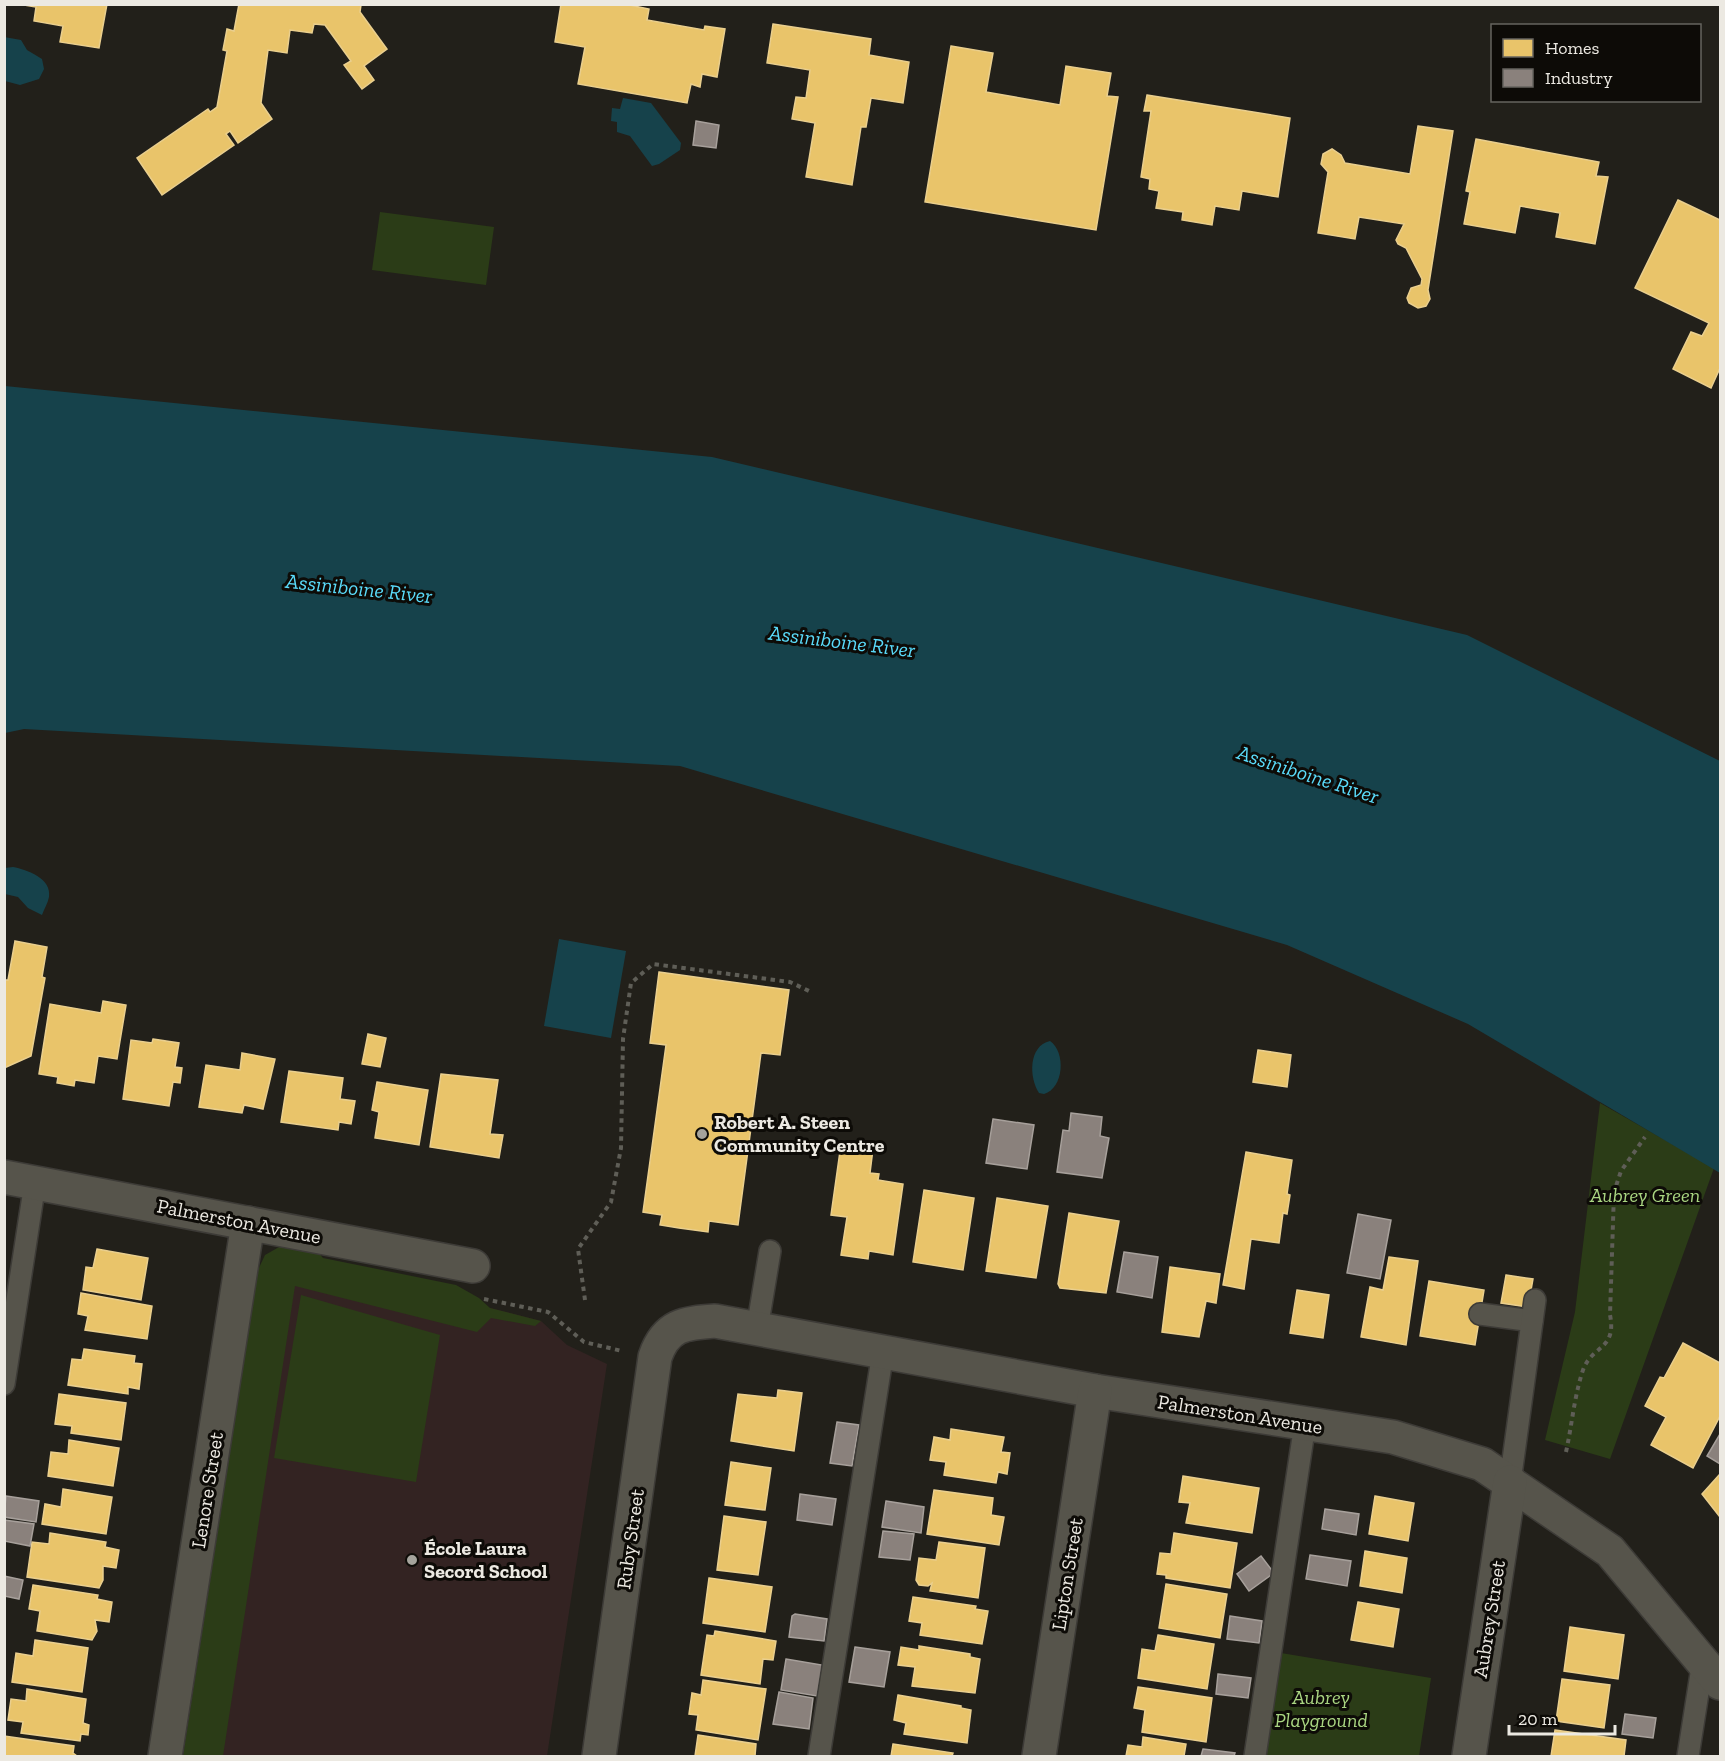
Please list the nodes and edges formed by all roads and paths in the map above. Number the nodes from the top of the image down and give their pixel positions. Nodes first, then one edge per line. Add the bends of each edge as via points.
1 (809, 991) dead end
2 (1645, 1137) dead end
3 (20, 1180) edge
4 (248, 1223) junction
5 (770, 1251) dead end
6 (473, 1266) dead end
7 (479, 1298) dead end
8 (585, 1300) dead end
9 (1535, 1300) dead end
10 (1480, 1314) dead end
11 (1532, 1321) junction
12 (675, 1329) joint
13 (757, 1329) junction
14 (883, 1352) junction
15 (655, 1357) junction
16 (4, 1384) edge
17 (1095, 1391) junction
18 (1305, 1424) junction
19 (1566, 1452) dead end
20 (1510, 1482) junction
21 (1712, 1672) edge
22 (165, 1756) edge
23 (599, 1756) edge
24 (819, 1756) edge
25 (1039, 1756) edge
26 (1255, 1756) edge
27 (1469, 1756) edge
28 (1689, 1756) edge

1 - 8 path via 790,982 653,964 631,983 623,1040 621,1148 611,1202 578,1249
2 - 19 path via 1621,1171 1614,1192 1610,1315 1613,1331 1584,1368
3 - 4 street, Palmerston Avenue
3 - 16 lane
4 - 6 street, Palmerston Avenue
4 - 22 street, Lenore Street
5 - 13 lane
7 - 15 path via 548,1312 584,1342
9 - 11 lane
10 - 11 lane
11 - 20 lane
12 - 13 street, Palmerston Avenue via 686,1323 715,1321
12 - 15 street, Ruby Street via 660,1344
13 - 14 street, Palmerston Avenue
14 - 17 street, Palmerston Avenue
14 - 24 lane
15 - 23 street, Ruby Street
17 - 18 street, Palmerston Avenue
17 - 25 street, Lipton Street
18 - 20 street, Palmerston Avenue via 1393,1437 1482,1464
18 - 26 lane
20 - 21 street, Palmerston Avenue via 1610,1551
20 - 27 street, Aubrey Street
21 - 28 lane

